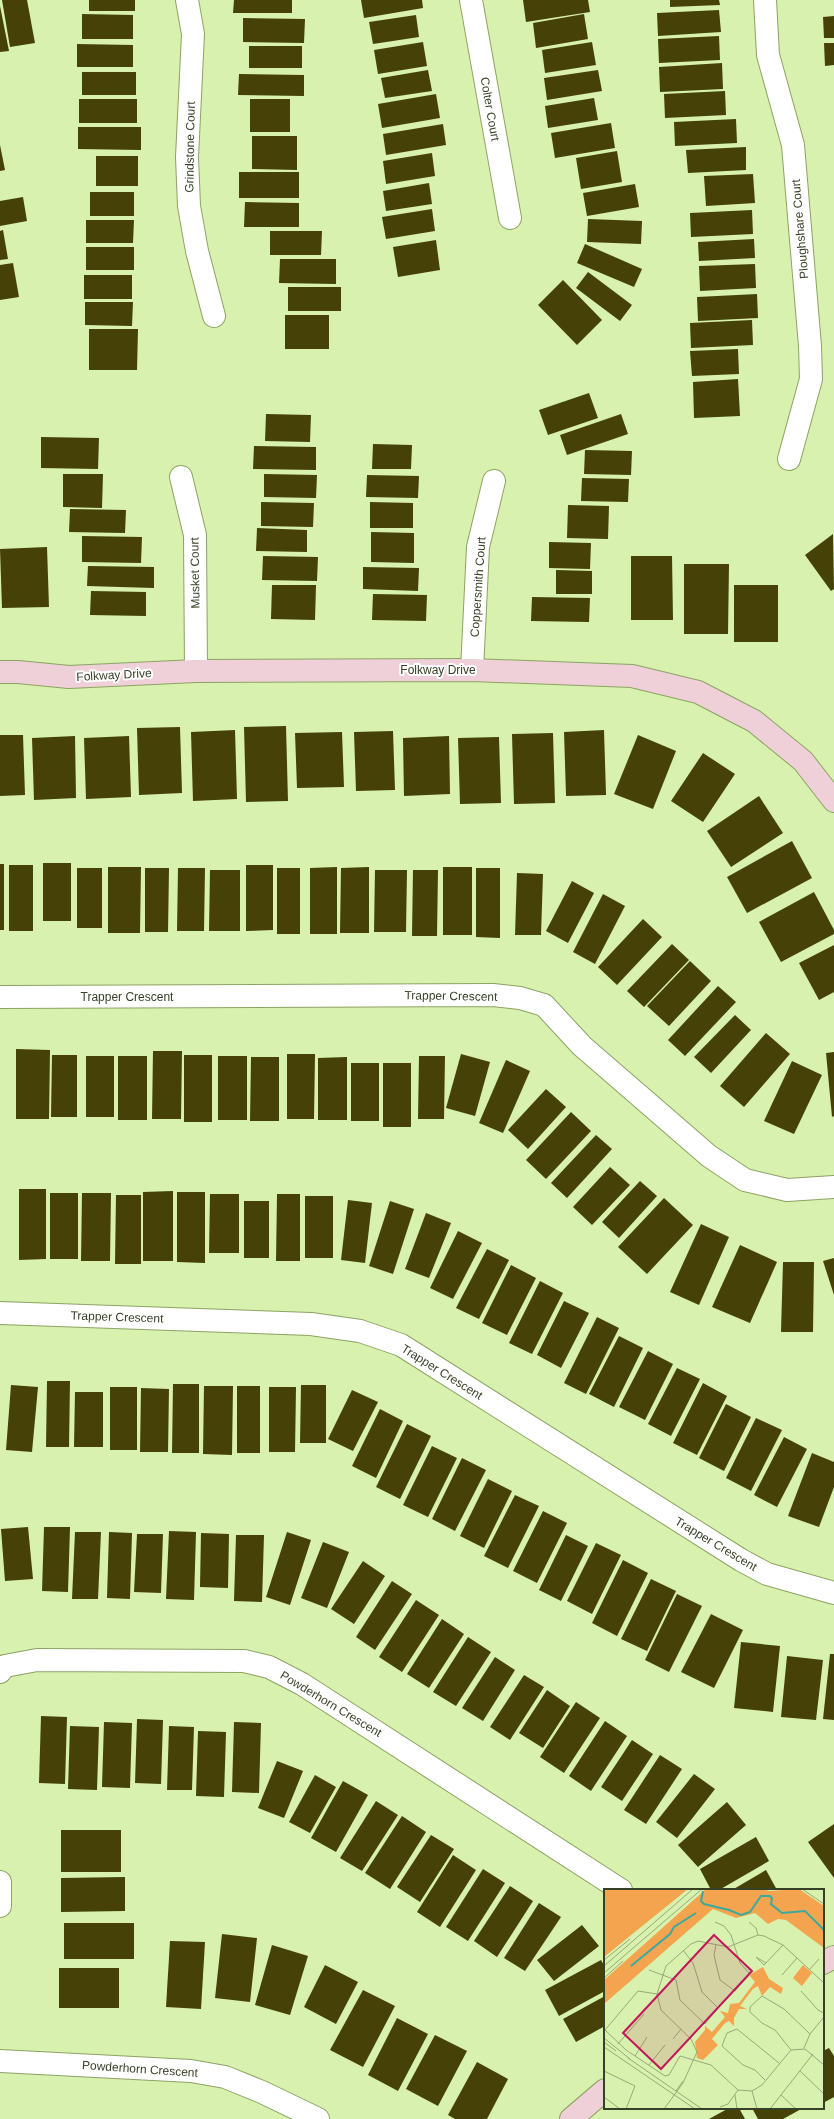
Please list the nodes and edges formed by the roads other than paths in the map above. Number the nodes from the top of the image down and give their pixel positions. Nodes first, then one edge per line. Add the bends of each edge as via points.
1 (187, 0) edge
2 (471, 0) edge
3 (765, 0) edge
4 (510, 218) dead end
5 (214, 316) dead end
6 (789, 459) dead end
7 (181, 478) dead end
8 (494, 481) dead end
9 (472, 670) junction
10 (196, 671) junction
11 (0, 672) edge
12 (834, 801) edge
13 (0, 997) edge
14 (834, 1188) edge
15 (0, 1313) edge
16 (834, 1593) edge
17 (0, 1672) edge
18 (0, 1882) edge
19 (620, 1889) edge
20 (0, 1906) edge
21 (834, 1957) edge
22 (824, 1962) edge
23 (0, 2061) edge
24 (604, 2091) edge
25 (318, 2119) edge
26 (572, 2119) edge

1 - 5 street, Grindstone Court via 193,34 187,157 190,206 197,251
2 - 4 street, Colter Court
3 - 6 street, Ploughshare Court via 768,55 793,145 810,346 811,379
7 - 10 street, Musket Court via 195,535
8 - 9 street, Coppersmith Court via 478,547
9 - 10 street, Folkway Drive
9 - 12 street, Folkway Drive via 632,676 698,692 754,722 797,756
10 - 11 street, Folkway Drive via 69,677
13 - 14 street, Trapper Crescent via 493,995 520,998 544,1005 582,1046 710,1156 745,1180 787,1190
15 - 16 street, Trapper Crescent via 311,1324 360,1331 401,1346 741,1560 767,1574
17 - 19 street, Powderhorn Crescent via 5,1666 37,1660 244,1661 268,1667 302,1684
18 - 20 street
21 - 22 street
23 - 25 street, Powderhorn Crescent via 191,2071 226,2077
24 - 26 street

